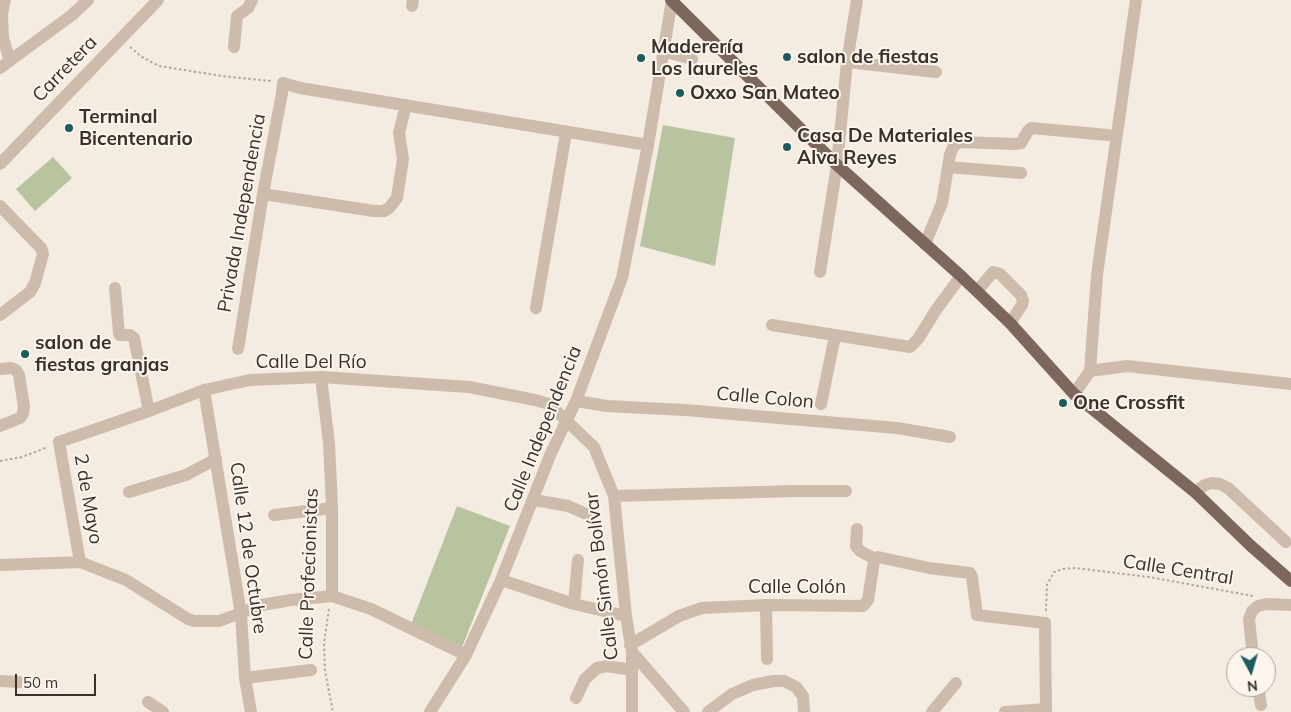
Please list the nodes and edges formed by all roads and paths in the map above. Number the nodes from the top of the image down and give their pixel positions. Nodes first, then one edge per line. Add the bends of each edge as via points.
1 (5, 0) edge
2 (88, 0) edge
3 (158, 0) edge
4 (252, 0) edge
5 (672, 0) edge
6 (857, 0) edge
7 (1136, 0) edge
8 (120, 39) junction
9 (234, 46) dead end
10 (663, 51) junction
11 (692, 59) dead end
12 (847, 62) junction
13 (5, 65) edge
14 (936, 72) dead end
15 (283, 82) junction
16 (406, 106) junction
17 (566, 133) junction
18 (1108, 135) dead end
19 (648, 145) junction
20 (0, 164) edge
21 (837, 165) junction
22 (948, 167) junction
23 (1021, 172) dead end
24 (263, 194) junction
25 (0, 206) edge
26 (925, 244) junction
27 (820, 272) dead end
28 (961, 276) junction
29 (116, 288) dead end
30 (976, 291) junction
31 (536, 308) dead end
32 (0, 315) edge
33 (1010, 323) junction
34 (772, 325) dead end
35 (835, 336) junction
36 (238, 349) dead end
37 (0, 369) edge
38 (1090, 371) junction
39 (321, 377) junction
40 (1291, 384) edge
41 (204, 390) junction
42 (1074, 394) junction
43 (576, 401) junction
44 (821, 404) dead end
45 (149, 411) junction
46 (567, 420) junction
47 (0, 426) edge
48 (950, 436) dead end
49 (59, 442) junction
50 (216, 459) junction
51 (0, 461) edge
52 (846, 491) dead end
53 (129, 492) dead end
54 (1195, 492) junction
55 (614, 496) junction
56 (534, 500) junction
57 (332, 508) junction
58 (274, 515) dead end
59 (591, 516) dead end
60 (857, 529) dead end
61 (1286, 542) dead end
62 (875, 559) junction
63 (578, 560) dead end
64 (80, 562) junction
65 (0, 565) edge
66 (501, 580) junction
67 (1291, 581) edge
68 (332, 596) junction
69 (1252, 596) dead end
70 (574, 604) junction
71 (766, 605) junction
72 (1291, 605) edge
73 (240, 614) junction
74 (626, 616) junction
75 (1045, 623) junction
76 (1252, 647) edge
77 (631, 648) junction
78 (466, 655) junction
79 (767, 659) dead end
80 (311, 670) dead end
81 (632, 670) junction
82 (244, 678) junction
83 (0, 680) edge
84 (19, 682) dead end
85 (956, 683) dead end
86 (1259, 697) edge
87 (576, 698) dead end
88 (148, 702) dead end
89 (1260, 705) dead end
90 (1046, 711) edge
91 (163, 712) edge
92 (251, 712) edge
93 (333, 712) edge
94 (430, 712) edge
95 (632, 712) edge
96 (684, 712) edge
97 (708, 712) edge
98 (804, 712) edge
99 (932, 712) edge
100 (1005, 712) edge

1 - 13 street via 2,14
2 - 13 street
3 - 8 street, Carretera
4 - 9 street via 248,8 237,16
5 - 10 street, Calle Independencia
5 - 21 main road
6 - 12 street
7 - 38 street via 1097,275
8 - 15 path via 159,66
8 - 20 street, Carretera
10 - 11 street
10 - 19 street, Calle Independencia
12 - 14 street
12 - 21 street
15 - 16 street via 300,88
15 - 24 street, Privada Independencia
16 - 17 street
16 - 24 street via 399,133 402,168 397,198 390,208 374,211
17 - 19 street
17 - 31 street
18 - 22 street via 1031,128 1021,143 961,142 954,145
19 - 43 street, Calle Independencia via 622,278
21 - 26 main road
21 - 27 street
22 - 23 street
22 - 26 street via 942,203
24 - 36 street, Privada Independencia
25 - 32 street via 41,248 43,254 30,292
26 - 28 main road
28 - 30 main road
28 - 35 street via 910,347
29 - 45 street via 119,333 134,338
30 - 33 main road
30 - 33 street via 993,272 1000,274 1023,301
33 - 42 main road
34 - 35 street
35 - 44 street
37 - 47 street via 16,370 24,407 20,418
38 - 40 street via 1127,366
38 - 42 street
39 - 41 street, Calle Del Río via 250,380
39 - 46 street, Calle Del Río via 469,387 549,404
39 - 57 street, Calle Profecionistas
41 - 45 street, Calle Del Río
41 - 50 street, Calle 12 de Octubre
42 - 54 main road
43 - 46 street, Calle Independencia
43 - 48 street, Calle Colon via 898,428
45 - 49 street, Calle Del Río
46 - 55 street, Calle Simón Bolívar via 594,447
46 - 56 street, Calle Independencia
49 - 51 path via 22,457
49 - 64 street, 2 de Mayo
50 - 53 street via 186,476
50 - 73 street, Calle 12 de Octubre
52 - 55 street
54 - 61 street via 1212,483 1228,488
54 - 67 main road
55 - 74 street, Calle Simón Bolívar
56 - 59 street via 568,506
56 - 66 street, Calle Independencia
57 - 58 street
57 - 68 street, Calle Profecionistas
60 - 62 street via 856,546
62 - 71 street, Calle Colón via 868,600 864,606
62 - 75 street via 970,573 977,616
63 - 70 street
64 - 65 street
64 - 73 street via 126,580 188,619 219,621
66 - 70 street
66 - 78 street, Calle Independencia
68 - 73 street via 262,604
68 - 78 street via 371,610
68 - 93 path, Calle Profecionistas via 324,643 325,671
69 - 75 path, Calle Central via 1076,568 1057,570 1046,593
70 - 74 street
71 - 77 street, Calle Colón via 702,608 679,616
71 - 79 street
72 - 76 street via 1267,604 1252,611 1249,619
73 - 82 street, Calle 12 de Octubre
74 - 77 street, Calle Simón Bolívar
75 - 90 street
77 - 81 street, Calle Simón Bolívar
77 - 96 street
78 - 94 street, Calle Independencia
80 - 82 street
81 - 87 street via 607,666 597,668 585,679
81 - 95 street, Calle Simón Bolívar
82 - 92 street, Calle 12 de Octubre
83 - 84 street
85 - 99 street
86 - 89 street
88 - 91 street
90 - 100 street
97 - 98 street via 732,694 774,681 796,687 803,696

